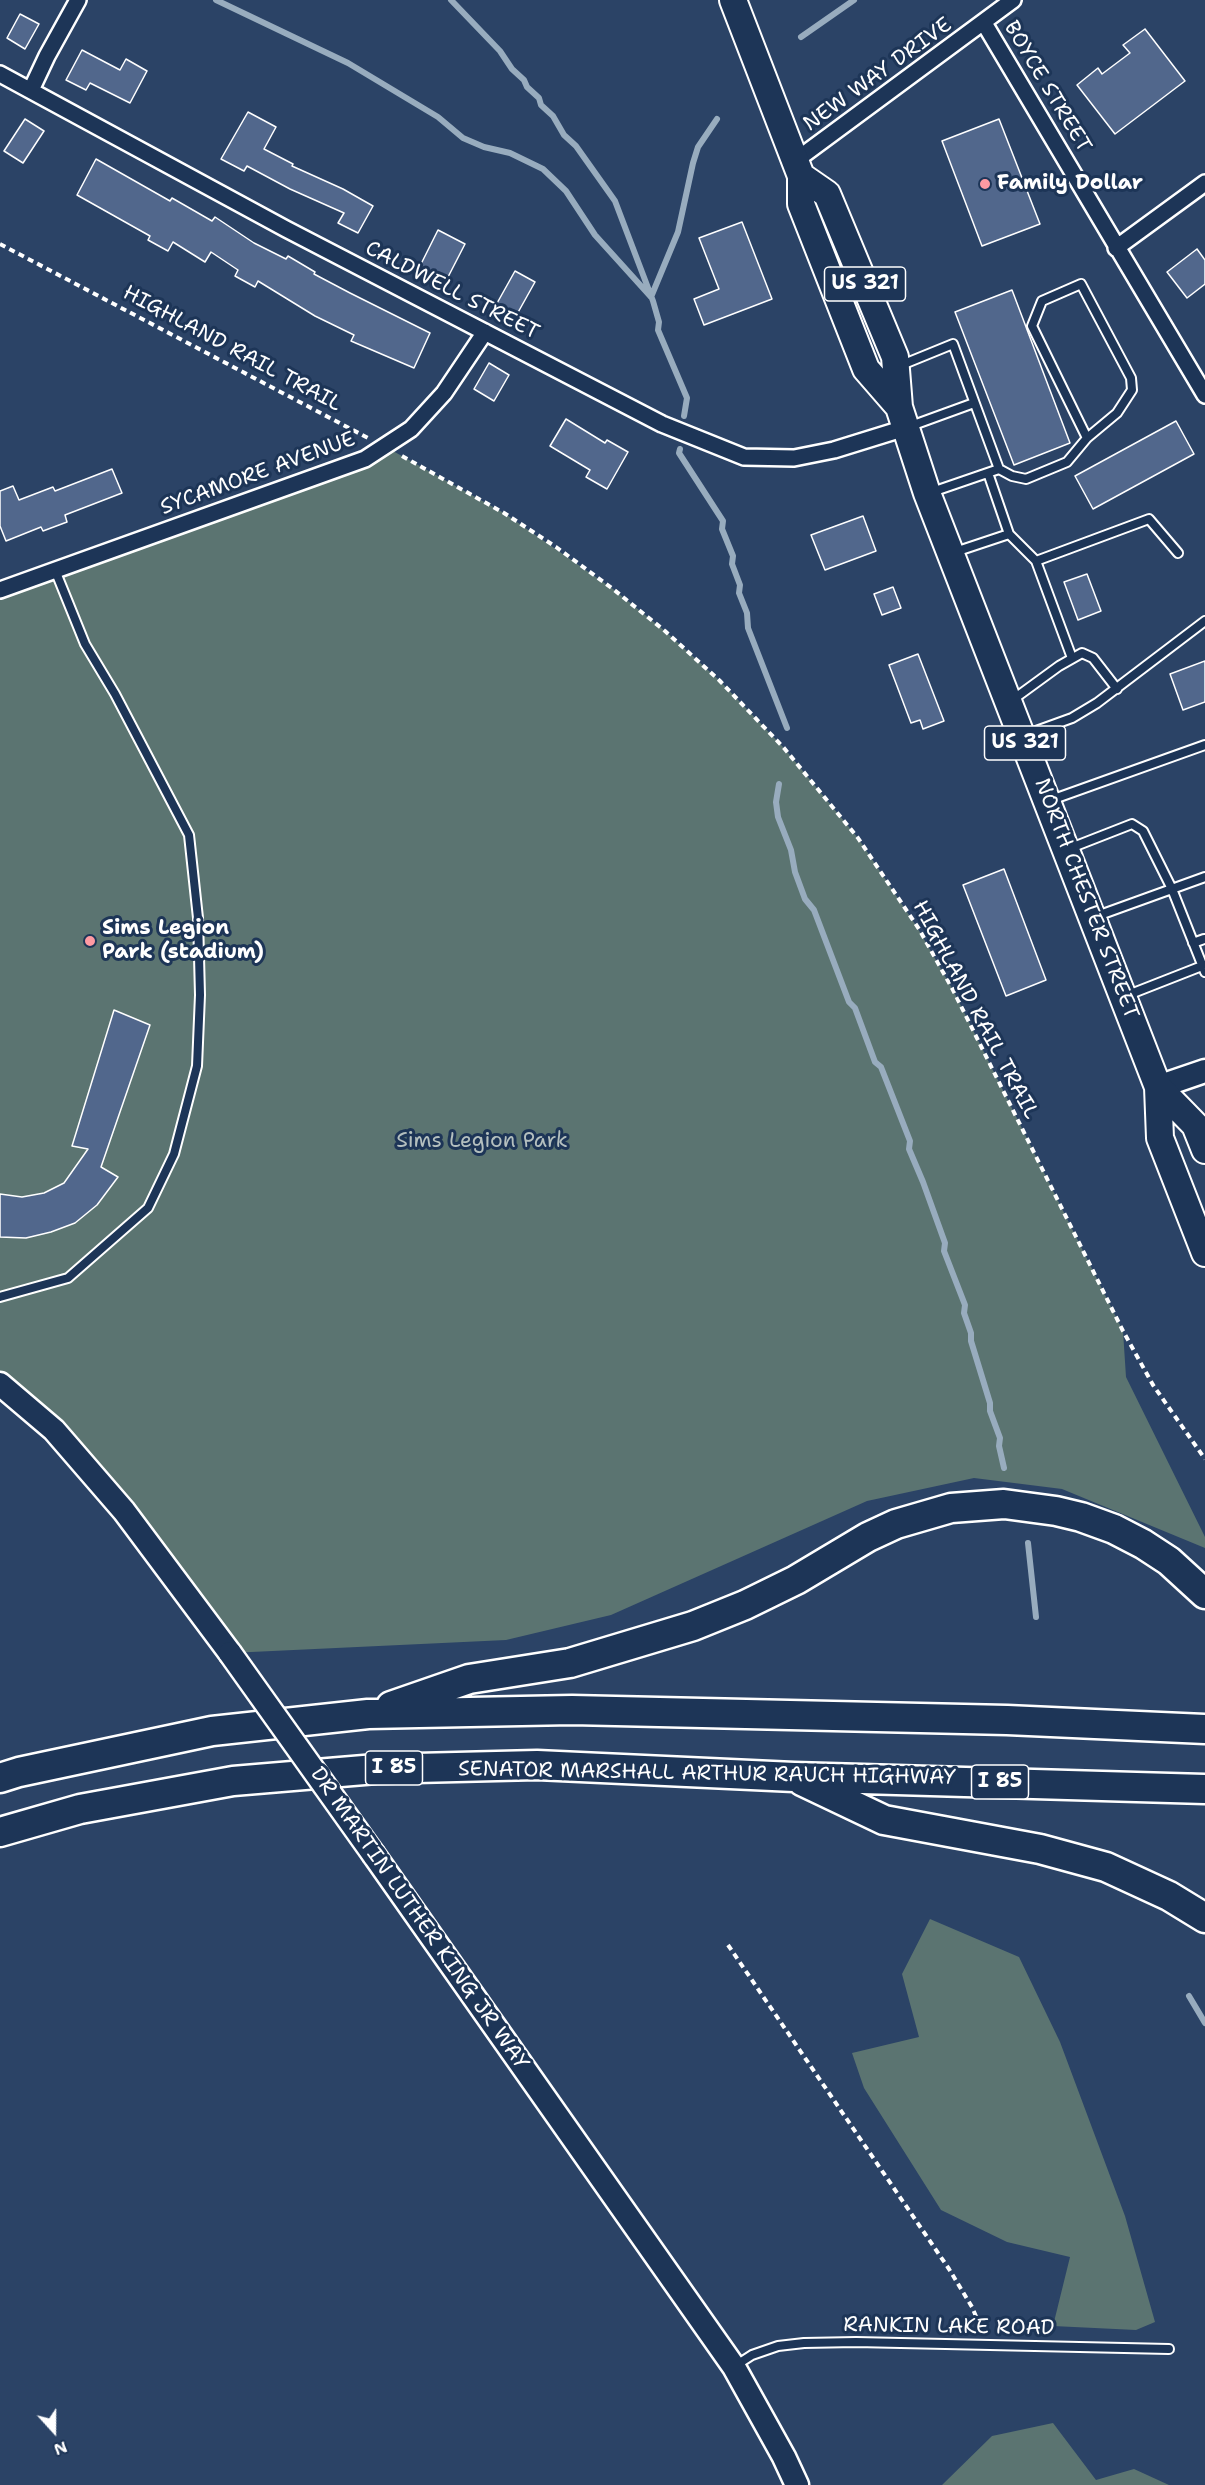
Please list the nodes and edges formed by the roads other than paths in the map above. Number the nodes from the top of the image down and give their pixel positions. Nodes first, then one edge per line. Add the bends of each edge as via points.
1 (78, 0) edge
2 (733, 0) edge
3 (1013, 0) edge
4 (984, 23) junction
5 (0, 74) edge
6 (31, 90) junction
7 (798, 168) junction
8 (1205, 183) edge
9 (1116, 248) junction
10 (484, 332) junction
11 (895, 367) junction
12 (1202, 393) edge
13 (974, 403) junction
14 (902, 417) junction
15 (1087, 438) junction
16 (999, 470) junction
17 (988, 473) junction
18 (927, 493) junction
19 (1009, 534) junction
20 (1178, 553) dead end
21 (951, 554) junction
22 (1036, 561) junction
23 (55, 570) junction
24 (0, 590) edge
25 (1205, 621) edge
26 (1072, 658) junction
27 (1117, 689) junction
28 (1009, 702) junction
29 (1023, 736) junction
30 (1205, 745) edge
31 (1048, 801) junction
32 (1067, 849) junction
33 (1205, 877) edge
34 (1172, 889) junction
35 (1093, 918) junction
36 (1204, 939) edge
37 (1194, 943) junction
38 (1204, 969) edge
39 (1124, 997) junction
40 (1205, 1071) edge
41 (1158, 1087) junction
42 (1205, 1150) edge
43 (1205, 1253) edge
44 (0, 1297) edge
45 (0, 1384) edge
46 (1205, 1594) edge
47 (368, 1714) junction
48 (1199, 1729) edge
49 (794, 1777) junction
50 (0, 1778) edge
51 (1205, 1789) edge
52 (0, 1832) edge
53 (1205, 1918) edge
54 (1169, 2349) dead end
55 (734, 2367) junction
56 (798, 2485) edge

1 - 6 street
2 - 7 main road, NORTH CHESTER STREET / US 321
3 - 4 street, NEW WAY DRIVE
4 - 7 street, NEW WAY DRIVE
4 - 9 street, BOYCE STREET
5 - 6 street, CALDWELL STREET
6 - 10 street, CALDWELL STREET
7 - 11 main road, NORTH CHESTER STREET / US 321 via 826,194 895,357
7 - 14 main road, NORTH CHESTER STREET / US 321 via 801,204 866,369
8 - 9 street
9 - 12 street, BOYCE STREET
10 - 14 street, CALDWELL STREET via 662,424 744,457 794,458 834,450
10 - 23 street, SYCAMORE AVENUE via 444,393 411,429 365,459
11 - 13 lane via 953,344
11 - 14 main road, NORTH CHESTER STREET / US 321
13 - 14 lane
13 - 16 lane
14 - 18 main road, NORTH CHESTER STREET / US 321
15 - 15 lane via 1117,413 1132,390 1131,378 1082,284 1042,301 1032,326
15 - 16 lane via 1067,462 1026,479
16 - 17 lane
17 - 18 lane
17 - 19 lane
18 - 21 main road, NORTH CHESTER STREET / US 321
19 - 21 lane
19 - 22 lane
20 - 22 lane via 1149,519
21 - 28 main road, NORTH CHESTER STREET / US 321
22 - 26 lane
23 - 24 street, SYCAMORE AVENUE
23 - 44 lane via 85,644 189,835 198,918 197,1066 174,1154 148,1208 68,1278
25 - 27 lane
26 - 27 lane via 1088,654
26 - 28 lane
27 - 29 lane via 1072,718
28 - 29 main road, NORTH CHESTER STREET / US 321
29 - 31 main road, NORTH CHESTER STREET / US 321
30 - 31 lane
31 - 32 main road, NORTH CHESTER STREET / US 321
32 - 34 lane via 1132,824 1143,831
32 - 35 main road, NORTH CHESTER STREET / US 321
33 - 34 lane
34 - 35 lane
34 - 37 lane
35 - 39 main road, NORTH CHESTER STREET / US 321
36 - 37 lane
37 - 38 lane
38 - 39 lane
39 - 41 main road, NORTH CHESTER STREET / US 321
40 - 41 main road
41 - 42 main road, NORTH CHESTER STREET / US 321 via 1195,1125
41 - 43 main road, NORTH CHESTER STREET / US 321 via 1160,1138
45 - 55 main road, DR MARTIN LUTHER KING JR WAY, bridge via 54,1430 124,1511 230,1653
46 - 47 highway via 1143,1544 1081,1517 1004,1504 951,1508 877,1532 771,1592 693,1626 570,1663 469,1679
47 - 48 highway via 572,1710 1007,1720
47 - 50 highway via 212,1731
49 - 51 highway, SENATOR MARSHALL ARTHUR RAUCH HIGHWAY / I 85
49 - 52 highway, SENATOR MARSHALL ARTHUR RAUCH HIGHWAY / I 85 via 537,1765 376,1769 233,1781 80,1809
49 - 53 highway via 884,1820 1040,1849 1106,1867 1169,1896
54 - 55 lane, RANKIN LAKE ROAD via 804,2343 778,2346 752,2355
55 - 56 main road, DR MARTIN LUTHER KING JR WAY

